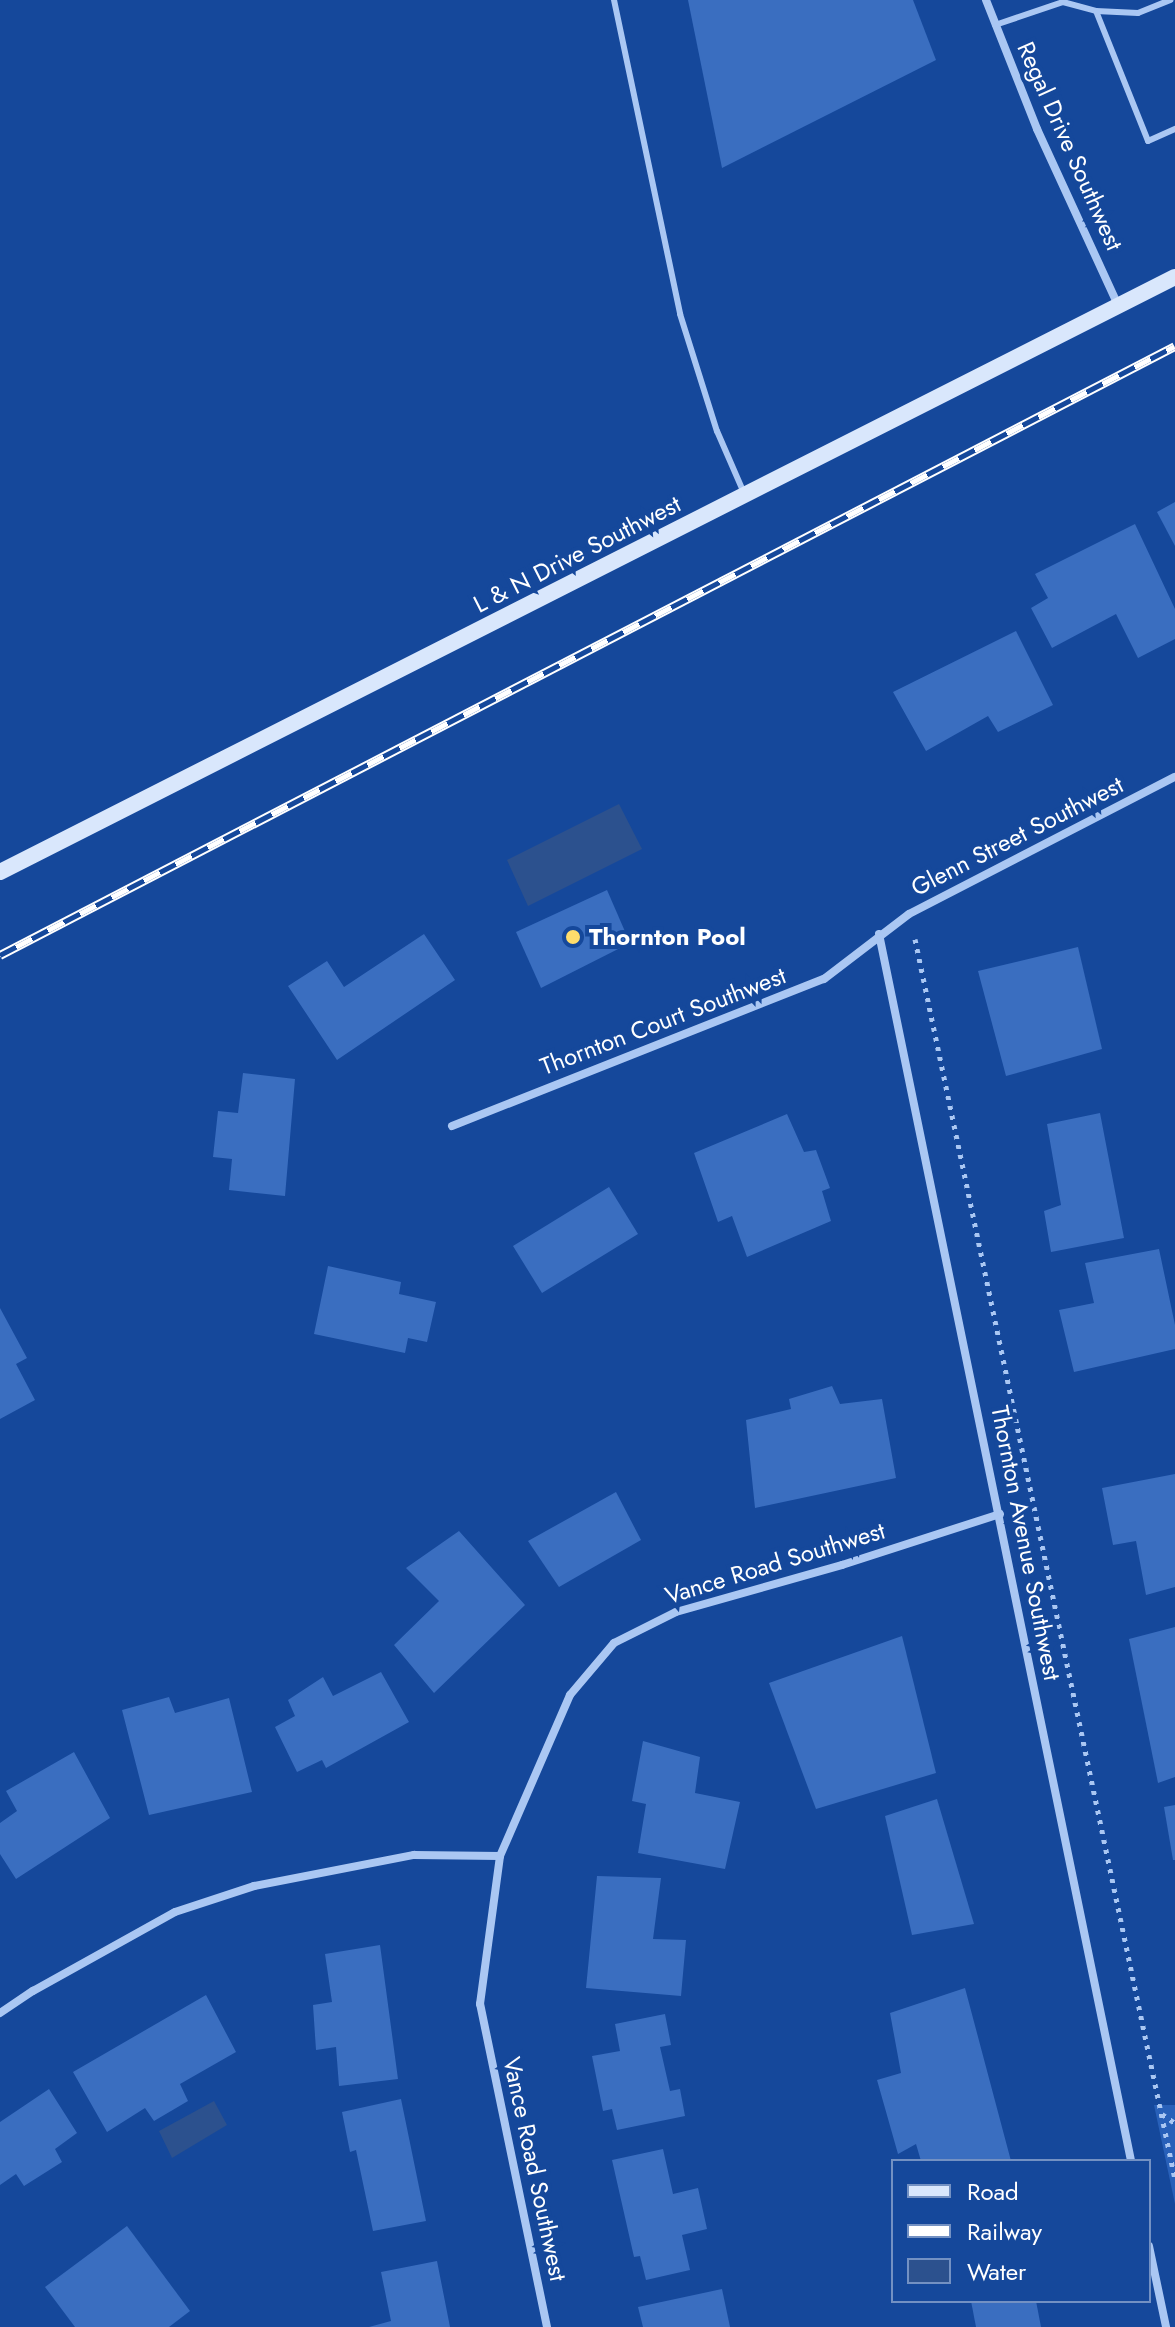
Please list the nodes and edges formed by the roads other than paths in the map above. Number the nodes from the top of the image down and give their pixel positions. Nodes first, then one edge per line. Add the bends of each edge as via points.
1 (614, 0) edge
2 (986, 0) edge
3 (1171, 0) edge
4 (1096, 11) junction
5 (995, 25) junction
6 (1175, 129) edge
7 (1175, 277) edge
8 (1119, 307) junction
9 (746, 496) junction
10 (1175, 777) edge
11 (0, 872) edge
12 (879, 934) junction
13 (452, 1126) dead end
14 (1000, 1514) junction
15 (500, 1856) junction
16 (0, 2013) edge
17 (1131, 2159) edge
18 (1151, 2256) edge
19 (547, 2327) edge
20 (1166, 2327) edge

1 - 9 lane via 680,314 717,431
2 - 5 street, Regal Drive Southwest
3 - 4 lane via 1138,13
4 - 5 lane via 1063,2
4 - 6 lane via 1148,141
5 - 8 street, Regal Drive Southwest
7 - 8 street, L & N Drive Southwest
8 - 9 street, L & N Drive Southwest
9 - 11 street, L & N Drive Southwest
10 - 12 street, Glenn Street Southwest
12 - 13 street, Thornton Court Southwest via 824,979
12 - 14 street, Thornton Avenue Southwest
14 - 15 street, Vance Road Southwest via 676,1612 614,1643 570,1695
14 - 17 street, Thornton Avenue Southwest
15 - 16 street via 414,1855 254,1886 175,1912
15 - 19 street, Vance Road Southwest via 480,2004
18 - 20 street

